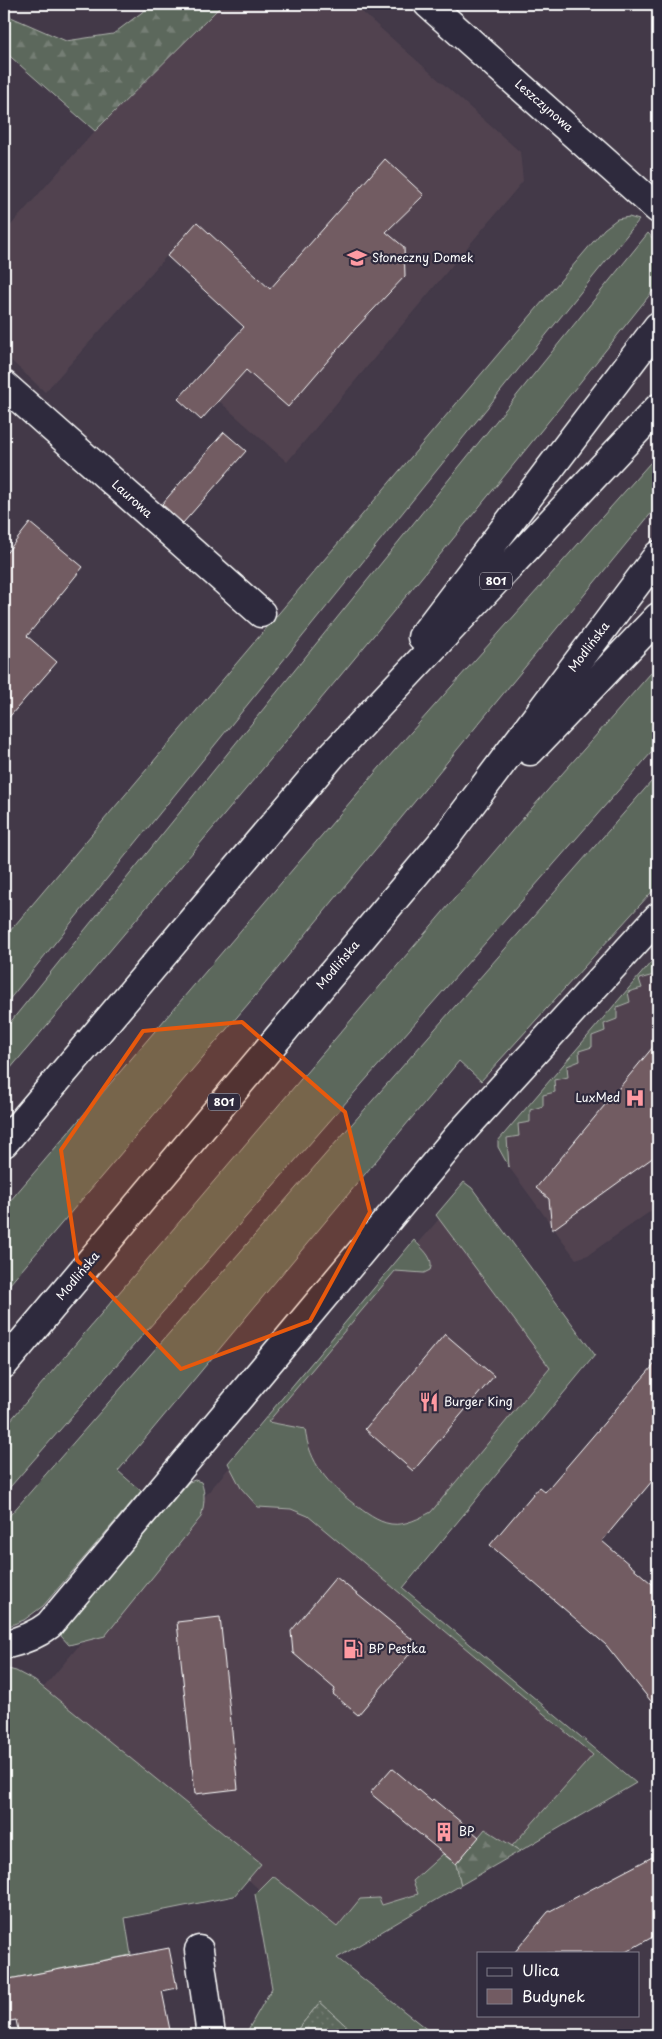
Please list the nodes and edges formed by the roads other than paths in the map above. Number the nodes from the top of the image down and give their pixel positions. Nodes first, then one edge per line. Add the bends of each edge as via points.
1 (428, 4) edge
2 (658, 209) edge
3 (658, 326) edge
4 (4, 385) edge
5 (658, 408) edge
6 (658, 555) edge
7 (261, 613) dead end
8 (658, 617) edge
9 (334, 753) junction
10 (444, 840) junction
11 (658, 917) edge
12 (4, 1143) edge
13 (4, 1364) edge
14 (13, 1643) edge
15 (199, 1950) dead end
16 (211, 2035) edge

1 - 2 main road, Leszczynowa
3 - 9 main road
4 - 7 main road, Laurowa
5 - 9 main road, 801
6 - 10 main road, Modlińska / 801
8 - 10 main road
9 - 12 main road, 801
10 - 13 main road, Modlińska / 801
11 - 14 main road via 457,1138 49,1625
15 - 16 main road

